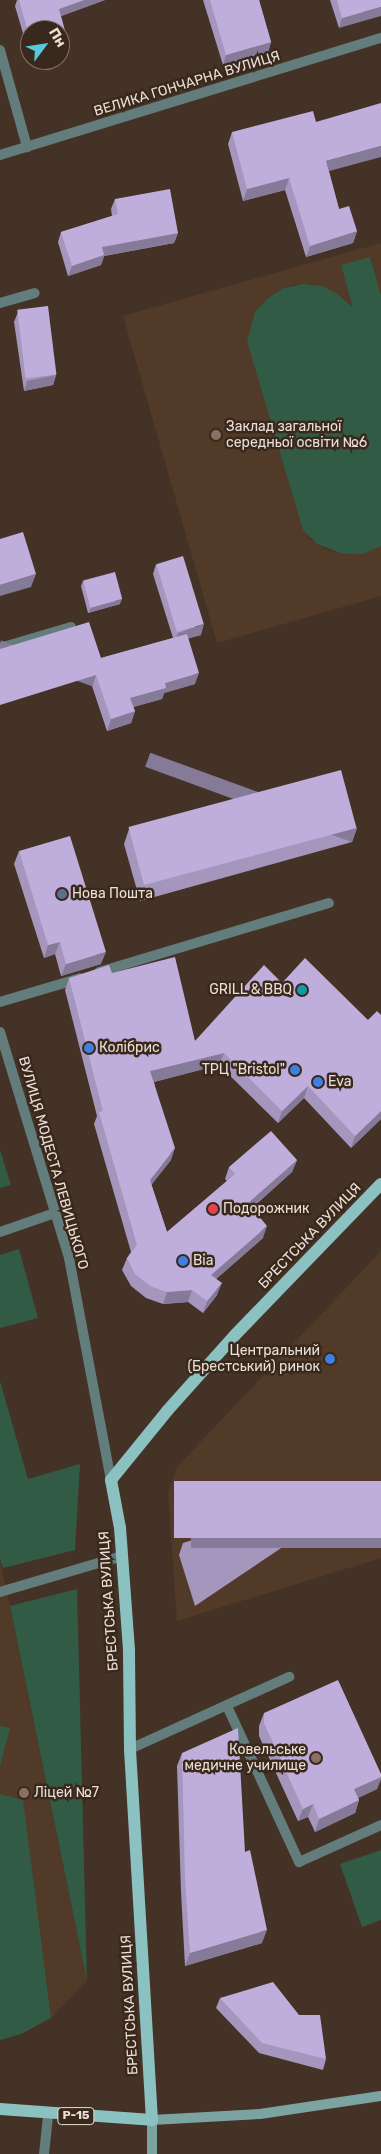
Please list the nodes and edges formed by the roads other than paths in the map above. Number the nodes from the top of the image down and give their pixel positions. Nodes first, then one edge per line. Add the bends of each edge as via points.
1 (381, 38) edge
2 (0, 50) edge
3 (27, 147) junction
4 (0, 155) edge
5 (35, 294) dead end
6 (0, 303) edge
7 (71, 627) edge
8 (0, 648) edge
9 (328, 903) dead end
10 (0, 1002) edge
11 (0, 1032) edge
12 (381, 1184) edge
13 (55, 1214) junction
14 (0, 1232) edge
15 (111, 1480) junction
16 (122, 1556) junction
17 (0, 1592) edge
18 (289, 1676) dead end
19 (226, 1706) junction
20 (130, 1749) junction
21 (381, 1824) edge
22 (381, 2096) edge
23 (0, 2109) edge
24 (48, 2115) junction
25 (152, 2120) junction
26 (44, 2154) edge
27 (152, 2154) edge

1 - 3 street, ВЕЛИКА ГОНЧАРНА ВУЛИЦЯ
2 - 3 street
3 - 4 street, ВЕЛИКА ГОНЧАРНА ВУЛИЦЯ
5 - 6 street
7 - 8 street
9 - 10 street
11 - 13 street, ВУЛИЦЯ МОДЕСТА ЛЕВИЦЬКОГО
12 - 15 main road, БРЕСТСЬКА ВУЛИЦЯ via 235,1335
13 - 14 street
13 - 15 street, ВУЛИЦЯ МОДЕСТА ЛЕВИЦЬКОГО via 69,1258
15 - 16 main road, БРЕСТСЬКА ВУЛИЦЯ
16 - 17 street
16 - 20 main road, БРЕСТСЬКА ВУЛИЦЯ via 129,1650
18 - 19 street
19 - 20 street
19 - 21 street via 299,1862
20 - 25 main road, БРЕСТСЬКА ВУЛИЦЯ
22 - 25 main road via 260,2114
23 - 24 main road, Р-15
24 - 25 main road, Р-15
24 - 26 street
25 - 27 main road

